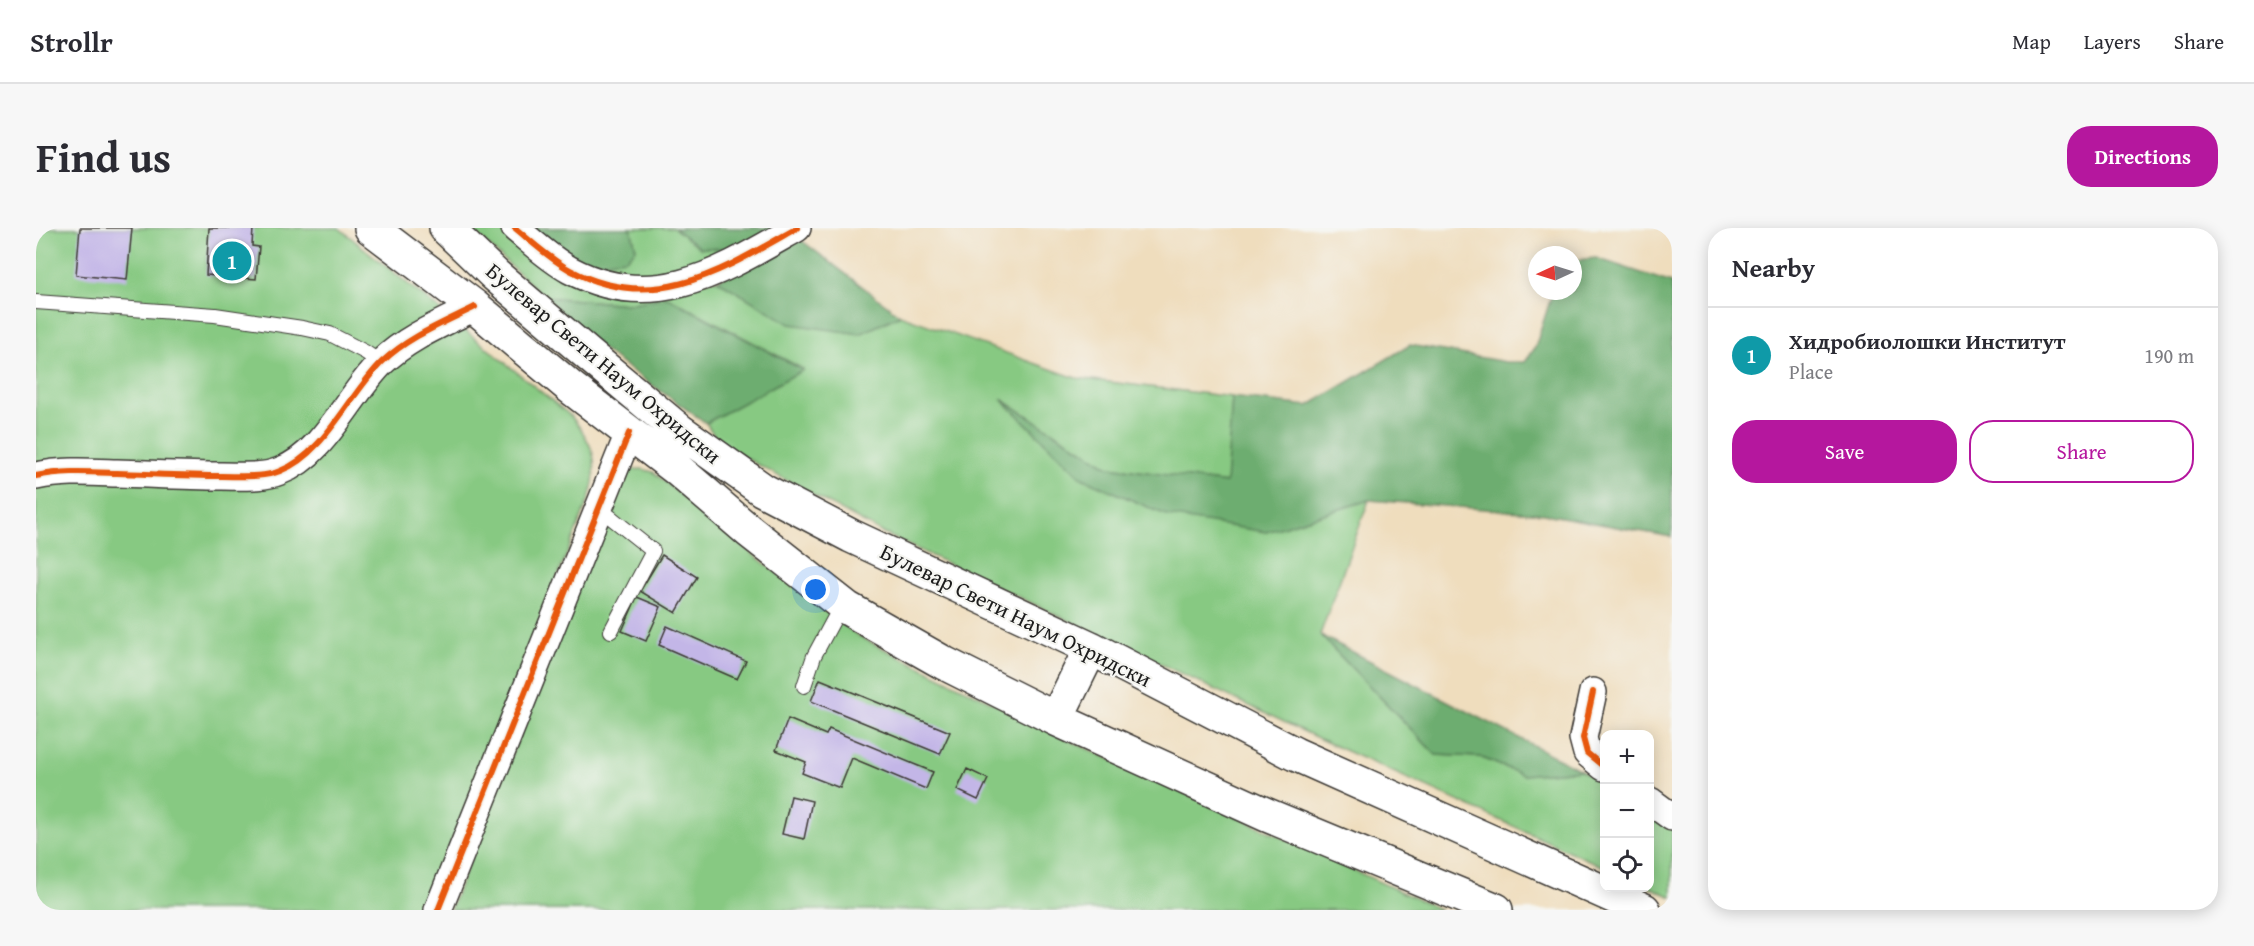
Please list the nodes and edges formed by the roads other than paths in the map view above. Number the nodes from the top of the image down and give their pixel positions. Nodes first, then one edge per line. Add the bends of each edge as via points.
1 (371, 228) edge
2 (446, 228) edge
3 (515, 228) edge
4 (797, 228) edge
5 (36, 302) edge
6 (475, 307) junction
7 (381, 363) junction
8 (629, 433) junction
9 (36, 476) edge
10 (599, 508) junction
11 (842, 604) junction
12 (611, 631) dead end
13 (1091, 648) junction
14 (804, 686) dead end
15 (1593, 692) dead end
16 (1056, 719) junction
17 (1600, 763) edge
18 (1654, 804) edge
19 (1672, 817) edge
20 (438, 910) edge
21 (1496, 910) edge
22 (1644, 910) edge

1 - 6 main road, Булевар Свети Наум Охридски
2 - 13 main road, Булевар Свети Наум Охридски via 608,371 763,490 851,536
3 - 4 street via 568,269 624,288 649,290 697,280
5 - 7 lane via 215,315 302,328 330,334
6 - 7 street via 429,330
6 - 8 main road, Булевар Свети Наум Охридски
7 - 9 street via 320,441 279,472 246,476 86,472
8 - 10 street
8 - 11 main road, Булевар Свети Наум Охридски
10 - 12 lane via 653,551
10 - 20 street
11 - 14 lane via 814,656
11 - 16 main road, Булевар Свети Наум Охридски via 944,663
13 - 16 main road
13 - 22 main road, Булевар Свети Наум Охридски via 1295,754
15 - 17 street via 1583,738 1587,753
16 - 21 main road, Булевар Свети Наум Охридски via 1267,815
18 - 19 street

